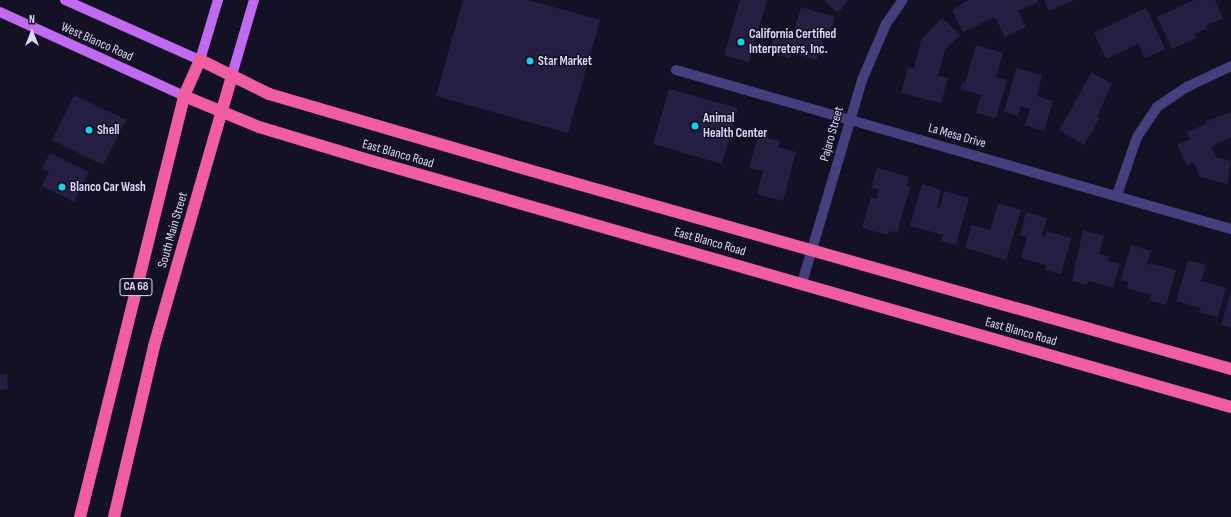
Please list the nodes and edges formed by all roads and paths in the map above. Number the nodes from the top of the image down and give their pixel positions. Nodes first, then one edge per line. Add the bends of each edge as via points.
1 (65, 0) edge
2 (218, 0) edge
3 (254, 0) edge
4 (904, 0) edge
5 (0, 12) edge
6 (200, 60) junction
7 (1231, 66) edge
8 (676, 70) dead end
9 (232, 75) junction
10 (184, 96) junction
11 (221, 111) junction
12 (850, 118) junction
13 (1117, 195) junction
14 (1231, 229) edge
15 (812, 249) junction
16 (802, 283) junction
17 (1231, 369) edge
18 (1231, 408) edge
19 (80, 517) edge
20 (114, 517) edge

1 - 6 main road, West Blanco Road
2 - 6 main road, South Main Street / CA 68
3 - 9 main road, South Main Street
4 - 12 street, Pajaro Street via 876,44
5 - 10 main road, West Blanco Road
6 - 9 highway, East Blanco Road
6 - 10 highway, South Main Street / CA 68
7 - 13 street via 1187,87 1158,107 1137,137
8 - 12 street, La Mesa Drive
9 - 11 highway, South Main Street
9 - 15 highway, East Blanco Road via 269,94
10 - 11 highway, East Blanco Road
10 - 19 highway, South Main Street / CA 68
11 - 16 highway, East Blanco Road via 262,128 372,161
11 - 20 highway, South Main Street via 154,346 131,435
12 - 13 street, La Mesa Drive
12 - 15 street, Pajaro Street
13 - 14 street, La Mesa Drive
15 - 16 street, Pajaro Street
15 - 17 highway, East Blanco Road
16 - 18 highway, East Blanco Road

